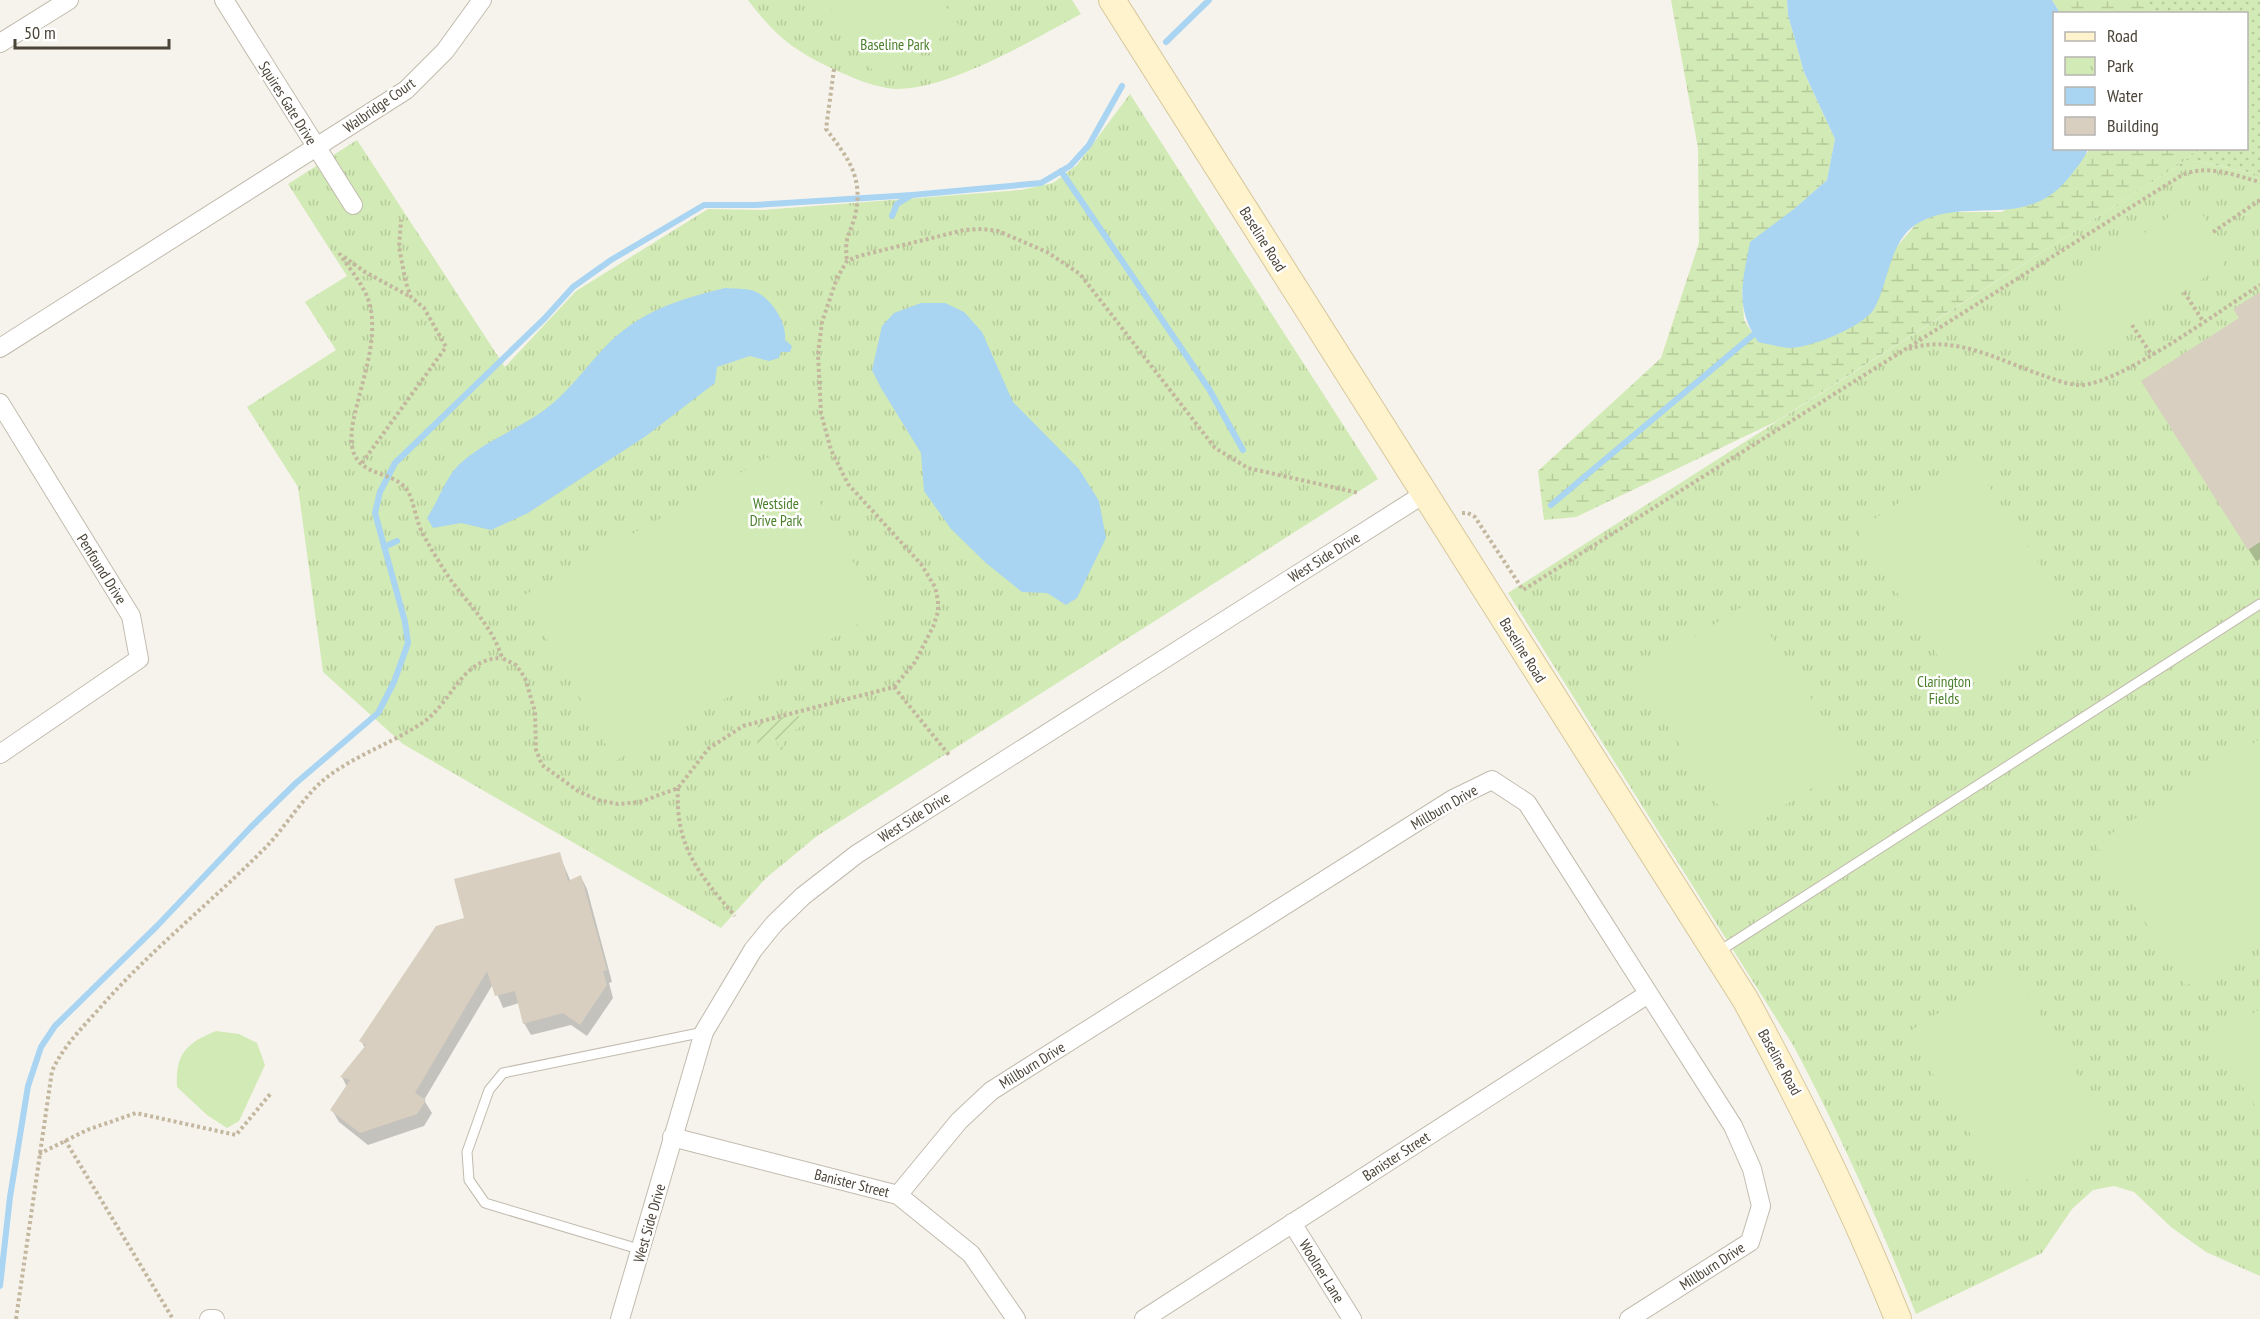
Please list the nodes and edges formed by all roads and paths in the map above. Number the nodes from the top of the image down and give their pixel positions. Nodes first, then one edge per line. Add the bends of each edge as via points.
1 (69, 0) edge
2 (224, 0) edge
3 (482, 0) edge
4 (1112, 0) edge
5 (0, 43) edge
6 (834, 69) dead end
7 (316, 148) junction
8 (2260, 182) edge
9 (2260, 200) edge
10 (353, 206) dead end
11 (401, 220) dead end
12 (2213, 232) dead end
13 (847, 261) junction
14 (2260, 285) edge
15 (2184, 292) dead end
16 (411, 297) junction
17 (2203, 321) junction
18 (2132, 325) dead end
19 (0, 348) edge
20 (1901, 352) junction
21 (2151, 354) junction
22 (0, 403) edge
23 (362, 464) junction
24 (1359, 493) dead end
25 (1424, 494) junction
26 (1458, 515) dead end
27 (2260, 604) edge
28 (502, 658) junction
29 (894, 687) junction
30 (0, 754) edge
31 (949, 755) dead end
32 (678, 788) junction
33 (735, 916) dead end
34 (1716, 954) junction
35 (1648, 994) junction
36 (704, 1032) junction
37 (272, 1092) dead end
38 (672, 1137) junction
39 (65, 1140) junction
40 (38, 1154) junction
41 (898, 1194) junction
42 (1292, 1223) junction
43 (642, 1250) junction
44 (16, 1319) edge
45 (172, 1319) edge
46 (209, 1319) edge
47 (215, 1319) edge
48 (620, 1319) edge
49 (1016, 1319) edge
50 (1144, 1319) edge
51 (1352, 1319) edge
52 (1629, 1319) edge
53 (1898, 1319) edge

1 - 5 street
2 - 7 street, Squires Gate Drive
3 - 7 street, Walbridge Court via 446,51 406,90
4 - 25 street, Baseline Road
6 - 13 path via 826,129 856,173 855,215 844,241
7 - 10 street, Squires Gate Drive
7 - 19 street
8 - 20 path via 2211,169 2182,175
9 - 12 path
11 - 16 path via 400,255
13 - 24 path via 964,230 982,229 998,231 1047,252 1080,274 1215,448 1248,468
13 - 29 path via 822,322 818,364 820,413 831,450 848,484 921,564 935,586 938,600 933,627 915,662
14 - 17 path
15 - 17 path
16 - 23 path via 424,308 446,347
16 - 23 path via 339,253 365,291 369,304 372,337 351,439
17 - 21 path
18 - 21 path
20 - 21 path via 1940,343 2079,385 2117,375
20 - 26 path via 1523,590 1475,517 1468,513
22 - 30 street, Penfound Drive via 131,616 139,659
23 - 28 path via 408,490 424,537 494,635
25 - 34 street, Baseline Road
25 - 36 street, West Side Drive via 837,868 803,896 753,950
27 - 34 lane
28 - 32 path via 516,665 525,678 535,712 536,750 545,769 578,791 618,804 640,802
28 - 40 path via 489,658 467,670 446,701 426,720 328,776 267,845 130,973 62,1050 52,1071
29 - 31 path
29 - 32 path via 743,726 708,749
32 - 33 path via 686,851 700,876
34 - 53 street, Baseline Road via 1808,1113
35 - 41 street, Millburn Drive via 1527,803 1492,780 1453,799 991,1091 959,1121
35 - 42 street, Banister Street
35 - 52 street, Millburn Drive via 1733,1126 1752,1170 1761,1206 1750,1242
36 - 38 street, West Side Drive
36 - 43 lane via 503,1073 489,1090 467,1152 469,1180 485,1203
37 - 39 path via 236,1135 136,1113
38 - 41 street, Banister Street
38 - 43 street, West Side Drive
39 - 40 path
39 - 45 path
40 - 44 path
41 - 49 street, Banister Street via 971,1254
42 - 50 street, Banister Street
42 - 51 street, Woolner Lane
43 - 48 street, West Side Drive
46 - 47 street

